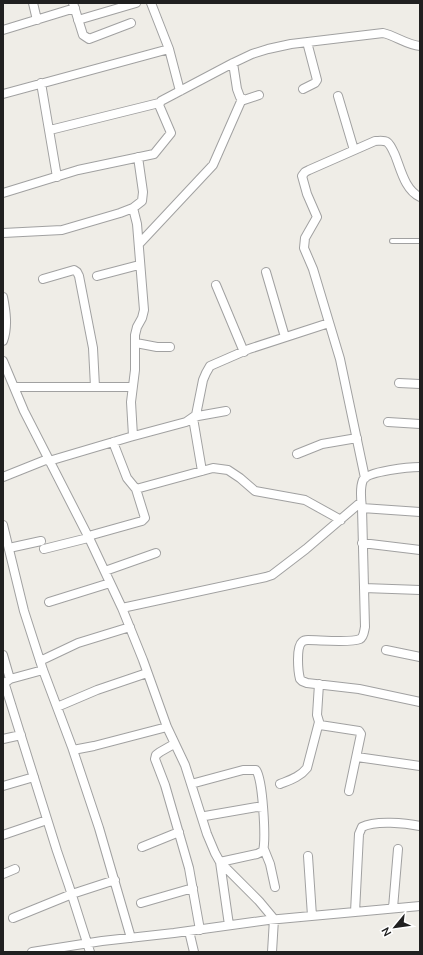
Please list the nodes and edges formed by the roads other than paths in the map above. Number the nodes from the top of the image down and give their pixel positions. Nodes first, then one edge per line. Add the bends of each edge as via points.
1 (33, 3) edge
2 (136, 3) edge
3 (151, 3) edge
4 (74, 6) edge
5 (37, 20) junction
6 (78, 20) junction
7 (131, 23) dead end
8 (3, 30) edge
9 (307, 42) junction
10 (420, 46) edge
11 (169, 49) junction
12 (233, 63) junction
13 (41, 83) junction
14 (303, 89) dead end
15 (180, 91) junction
16 (3, 94) edge
17 (259, 95) dead end
18 (338, 96) dead end
19 (242, 99) junction
20 (159, 103) junction
21 (50, 130) junction
22 (354, 150) junction
23 (138, 158) junction
24 (57, 177) junction
25 (3, 193) edge
26 (420, 197) edge
27 (133, 208) junction
28 (3, 233) edge
29 (392, 241) dead end
30 (420, 241) edge
31 (139, 244) junction
32 (139, 265) junction
33 (266, 272) dead end
34 (97, 276) dead end
35 (43, 279) dead end
36 (216, 285) dead end
37 (3, 297) edge
38 (329, 323) junction
39 (285, 337) junction
40 (3, 341) edge
41 (136, 343) junction
42 (170, 347) dead end
43 (244, 352) junction
44 (3, 361) edge
45 (399, 383) dead end
46 (420, 384) edge
47 (14, 387) junction
48 (95, 387) junction
49 (132, 387) junction
50 (226, 411) dead end
51 (193, 418) junction
52 (388, 422) dead end
53 (420, 424) edge
54 (133, 436) junction
55 (357, 438) junction
56 (112, 442) junction
57 (297, 454) dead end
58 (48, 460) junction
59 (420, 467) edge
60 (202, 471) junction
61 (3, 476) edge
62 (365, 478) junction
63 (136, 489) junction
64 (361, 505) junction
65 (420, 512) edge
66 (340, 520) junction
67 (3, 525) edge
68 (88, 538) junction
69 (362, 543) junction
70 (420, 550) edge
71 (7, 553) edge
72 (156, 553) dead end
73 (105, 571) junction
74 (110, 583) junction
75 (364, 588) junction
76 (420, 590) edge
77 (48, 602) dead end
78 (122, 608) junction
79 (130, 627) junction
80 (386, 650) dead end
81 (3, 655) edge
82 (420, 657) edge
83 (40, 661) junction
84 (43, 670) junction
85 (147, 673) junction
86 (8, 678) edge
87 (319, 684) junction
88 (420, 702) edge
89 (57, 707) junction
90 (318, 722) junction
91 (167, 726) junction
92 (21, 735) junction
93 (3, 739) edge
94 (174, 744) junction
95 (73, 750) junction
96 (357, 757) junction
97 (420, 766) edge
98 (34, 776) junction
99 (191, 784) junction
100 (280, 784) dead end
101 (3, 786) edge
102 (349, 791) dead end
103 (263, 808) junction
104 (205, 816) dead end
105 (47, 820) junction
106 (420, 826) edge
107 (179, 832) junction
108 (3, 835) edge
109 (142, 847) dead end
110 (264, 849) junction
111 (398, 849) dead end
112 (308, 856) dead end
113 (220, 862) junction
114 (15, 869) dead end
115 (3, 874) edge
116 (115, 880) junction
117 (275, 887) dead end
118 (193, 888) junction
119 (72, 894) junction
120 (141, 903) dead end
121 (420, 906) edge
122 (393, 908) junction
123 (355, 912) junction
124 (312, 916) junction
125 (13, 918) dead end
126 (274, 919) junction
127 (230, 925) junction
128 (200, 930) junction
129 (189, 931) junction
130 (131, 938) junction
131 (87, 943) junction
132 (32, 952) edge
133 (90, 952) edge
134 (194, 952) edge
135 (272, 952) edge

1 - 5 street
2 - 6 street
3 - 11 street
4 - 5 street
4 - 6 street
5 - 8 street
6 - 7 street via 83,35 88,39
9 - 10 street via 383,33
9 - 12 street via 268,49
9 - 14 street via 317,80
11 - 13 street
11 - 15 street
12 - 15 street
12 - 19 street via 237,89
13 - 16 street
13 - 21 street
15 - 20 street
17 - 19 street
18 - 22 street
19 - 31 street via 214,166
20 - 21 street
20 - 23 street via 171,134 154,154
21 - 24 street
22 - 26 street via 375,141 386,141 392,149 407,186
22 - 38 street via 309,170 302,176 317,217 304,238 304,248
23 - 24 street via 78,170
23 - 27 street via 142,201
24 - 25 street
27 - 28 street via 62,230
27 - 31 street
29 - 30 lane
31 - 32 street
32 - 34 street
32 - 41 street via 144,310 136,330
33 - 39 street
35 - 48 street via 74,270 79,276 93,348
36 - 43 street
37 - 40 street via 6,325
38 - 39 street
38 - 55 street via 340,359
39 - 43 street
41 - 42 street
41 - 49 street
43 - 51 street via 208,368 196,415
44 - 47 street
45 - 46 street
47 - 48 street
47 - 58 street
48 - 49 street
49 - 54 street
50 - 51 street
51 - 54 street
51 - 60 street
52 - 53 street
54 - 56 street
55 - 57 street via 322,444
55 - 62 street
56 - 58 street
56 - 63 street via 127,478
58 - 61 street
58 - 68 street
59 - 62 street via 380,472
60 - 63 street
60 - 66 street via 213,468 228,470 255,491 305,500
62 - 64 street via 362,484
63 - 68 street via 145,518
64 - 65 street
64 - 66 street
64 - 69 street
66 - 78 street via 285,566 266,578
67 - 71 street
68 - 71 street
68 - 73 street
69 - 70 street
69 - 75 street
71 - 83 street
72 - 73 street
73 - 74 street
74 - 77 street
74 - 78 street
75 - 76 street
75 - 87 street via 363,636 348,641 308,640 301,643 300,679
78 - 79 street
79 - 83 street via 78,643
79 - 85 street
80 - 82 street
81 - 86 street
83 - 84 street
84 - 86 street
84 - 89 street
85 - 89 street
85 - 91 street
86 - 92 street via 5,685
87 - 88 street via 360,689
87 - 90 street
89 - 95 street
90 - 96 street via 323,726 360,731
90 - 100 street via 307,768 298,776
91 - 94 street
91 - 95 street
92 - 93 street
92 - 98 street
94 - 99 street
94 - 107 street via 156,755 155,759
95 - 116 street
96 - 97 street
96 - 102 street
98 - 101 street
98 - 105 street
99 - 103 street via 254,769 259,777
99 - 113 street via 207,834
103 - 104 street
103 - 110 street
105 - 108 street
105 - 119 street
106 - 123 street via 395,823 368,824 362,827 359,834
107 - 109 street
107 - 118 street
110 - 113 street via 257,854
110 - 117 street
111 - 122 street
112 - 124 street
113 - 126 street
113 - 127 street
114 - 115 street
116 - 119 street
116 - 130 street
118 - 120 street
118 - 128 street
119 - 125 street
119 - 131 street
121 - 122 street
122 - 123 street
123 - 124 street
124 - 126 street
126 - 127 street
126 - 135 street
127 - 128 street
128 - 129 street
129 - 130 street
129 - 134 street
130 - 131 street
131 - 132 street
131 - 133 street

